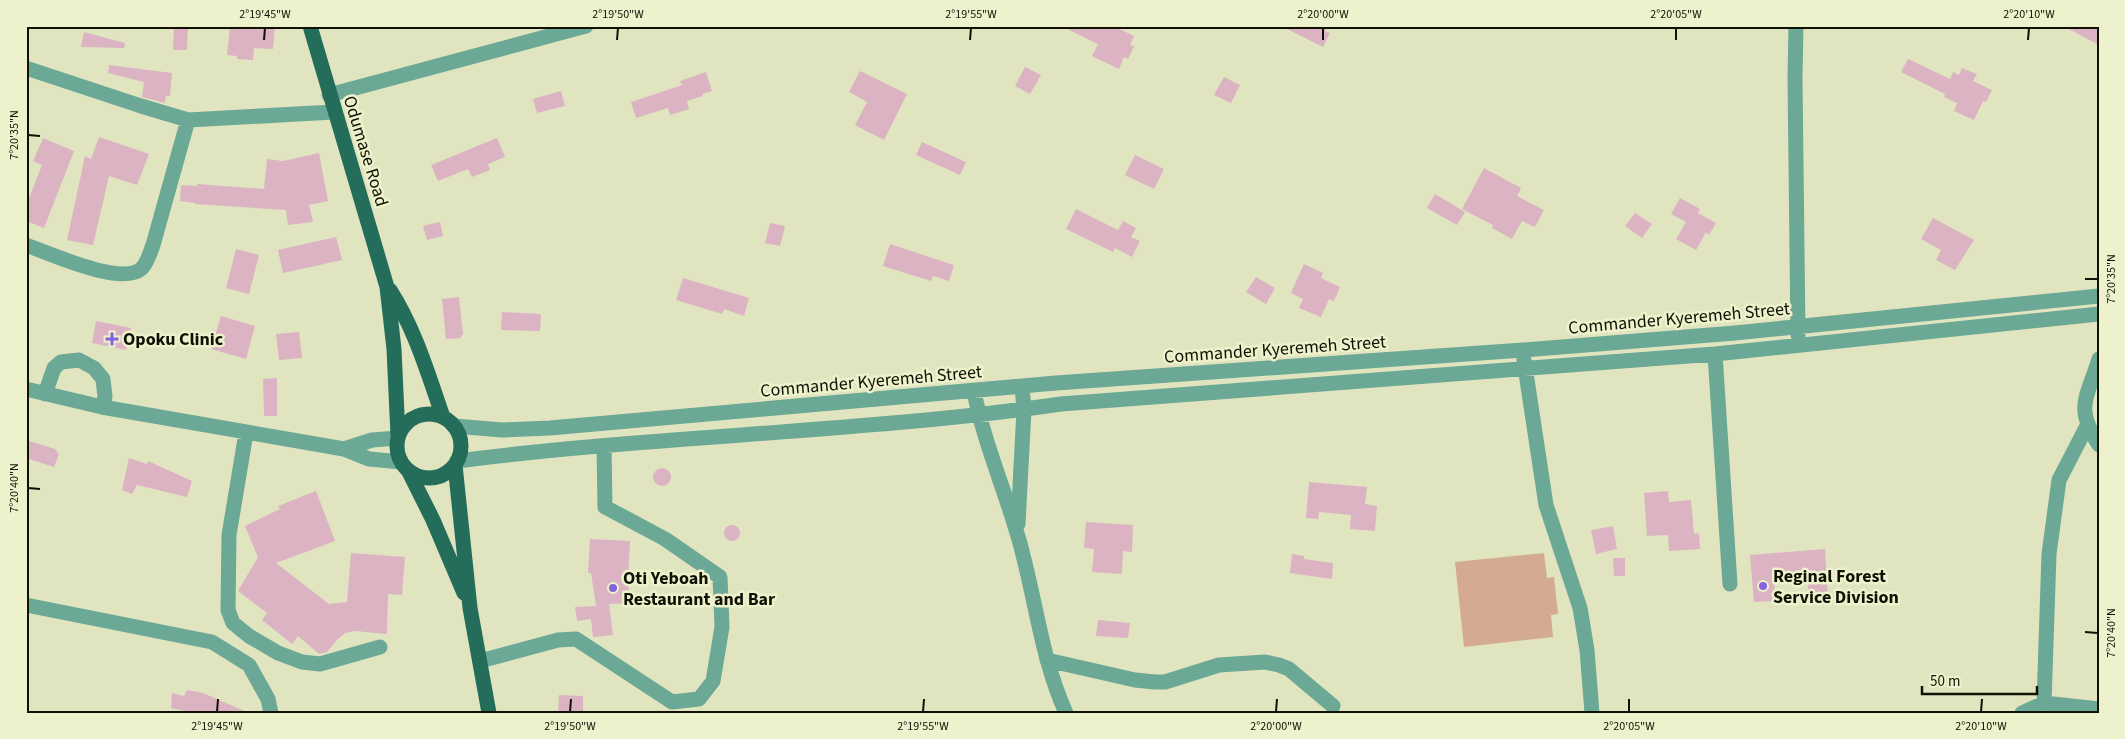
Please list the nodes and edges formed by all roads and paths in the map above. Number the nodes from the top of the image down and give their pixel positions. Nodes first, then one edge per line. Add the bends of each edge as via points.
1 (310, 26) edge
2 (586, 26) edge
3 (1796, 26) edge
4 (26, 68) edge
5 (330, 95) junction
6 (334, 112) junction
7 (188, 120) junction
8 (26, 245) edge
9 (388, 287) junction
10 (2099, 296) edge
11 (2099, 314) edge
12 (1798, 326) junction
13 (1798, 347) junction
14 (1523, 350) junction
15 (1716, 354) junction
16 (2099, 359) edge
17 (1525, 370) junction
18 (1022, 386) junction
19 (26, 390) edge
20 (974, 391) junction
21 (45, 394) junction
22 (102, 408) junction
23 (1024, 410) junction
24 (978, 416) junction
25 (449, 422) junction
26 (2087, 426) junction
27 (246, 433) junction
28 (398, 437) junction
29 (2099, 444) edge
30 (604, 446) junction
31 (344, 449) junction
32 (456, 463) junction
33 (405, 467) junction
34 (1018, 533) junction
35 (1730, 584) dead end
36 (26, 605) edge
37 (470, 608) junction
38 (380, 647) dead end
39 (1047, 660) junction
40 (480, 661) junction
41 (2044, 703) junction
42 (1333, 706) dead end
43 (2099, 709) edge
44 (272, 713) edge
45 (489, 713) edge
46 (1066, 713) edge
47 (1592, 713) edge
48 (2022, 713) edge

1 - 5 main road, Odumase Road
2 - 5 street
3 - 12 street
4 - 7 street
5 - 6 main road, Odumase Road
6 - 7 street
6 - 9 main road, Odumase Road
7 - 8 street via 153,245 140,270 129,274 107,273
9 - 25 main road, Odumase Road via 414,336
9 - 28 main road, Odumase Road
10 - 12 street, Commander Kyeremeh Street
11 - 13 street
12 - 13 street
12 - 14 street, Commander Kyeremeh Street
13 - 15 street
14 - 17 street
14 - 18 street, Commander Kyeremeh Street
15 - 17 street
15 - 35 street
16 - 26 street via 2083,407
17 - 23 street via 1061,404
17 - 47 street via 1546,505 1580,608
18 - 20 street, Commander Kyeremeh Street
18 - 23 street
19 - 21 street
20 - 24 street
20 - 25 street, Commander Kyeremeh Street via 550,428 502,430
21 - 22 street
21 - 22 street via 54,368 60,362 79,360 94,368 103,379
22 - 27 street
23 - 24 street
23 - 34 street
24 - 30 street
24 - 34 street
25 - 28 main road via 433,414 417,417 403,426
25 - 32 main road via 461,443
26 - 29 street
26 - 41 street via 2059,480 2049,554
27 - 31 street
27 - 38 street via 229,535 228,610 233,623 278,653 302,662 320,664
28 - 31 street via 372,440
28 - 33 main road via 397,451
30 - 32 street
30 - 40 street via 605,507 665,539 720,577 722,628 713,681 699,699 672,702 576,639 558,640
31 - 33 street via 369,459
32 - 33 main road via 446,474 434,478 421,477
32 - 37 main road
33 - 37 main road via 433,520
34 - 39 street
36 - 44 street via 212,642 249,665
37 - 40 main road
39 - 42 street via 1155,682 1165,682 1219,665 1265,662 1289,670
39 - 46 street
40 - 45 main road
41 - 43 street
41 - 48 street

